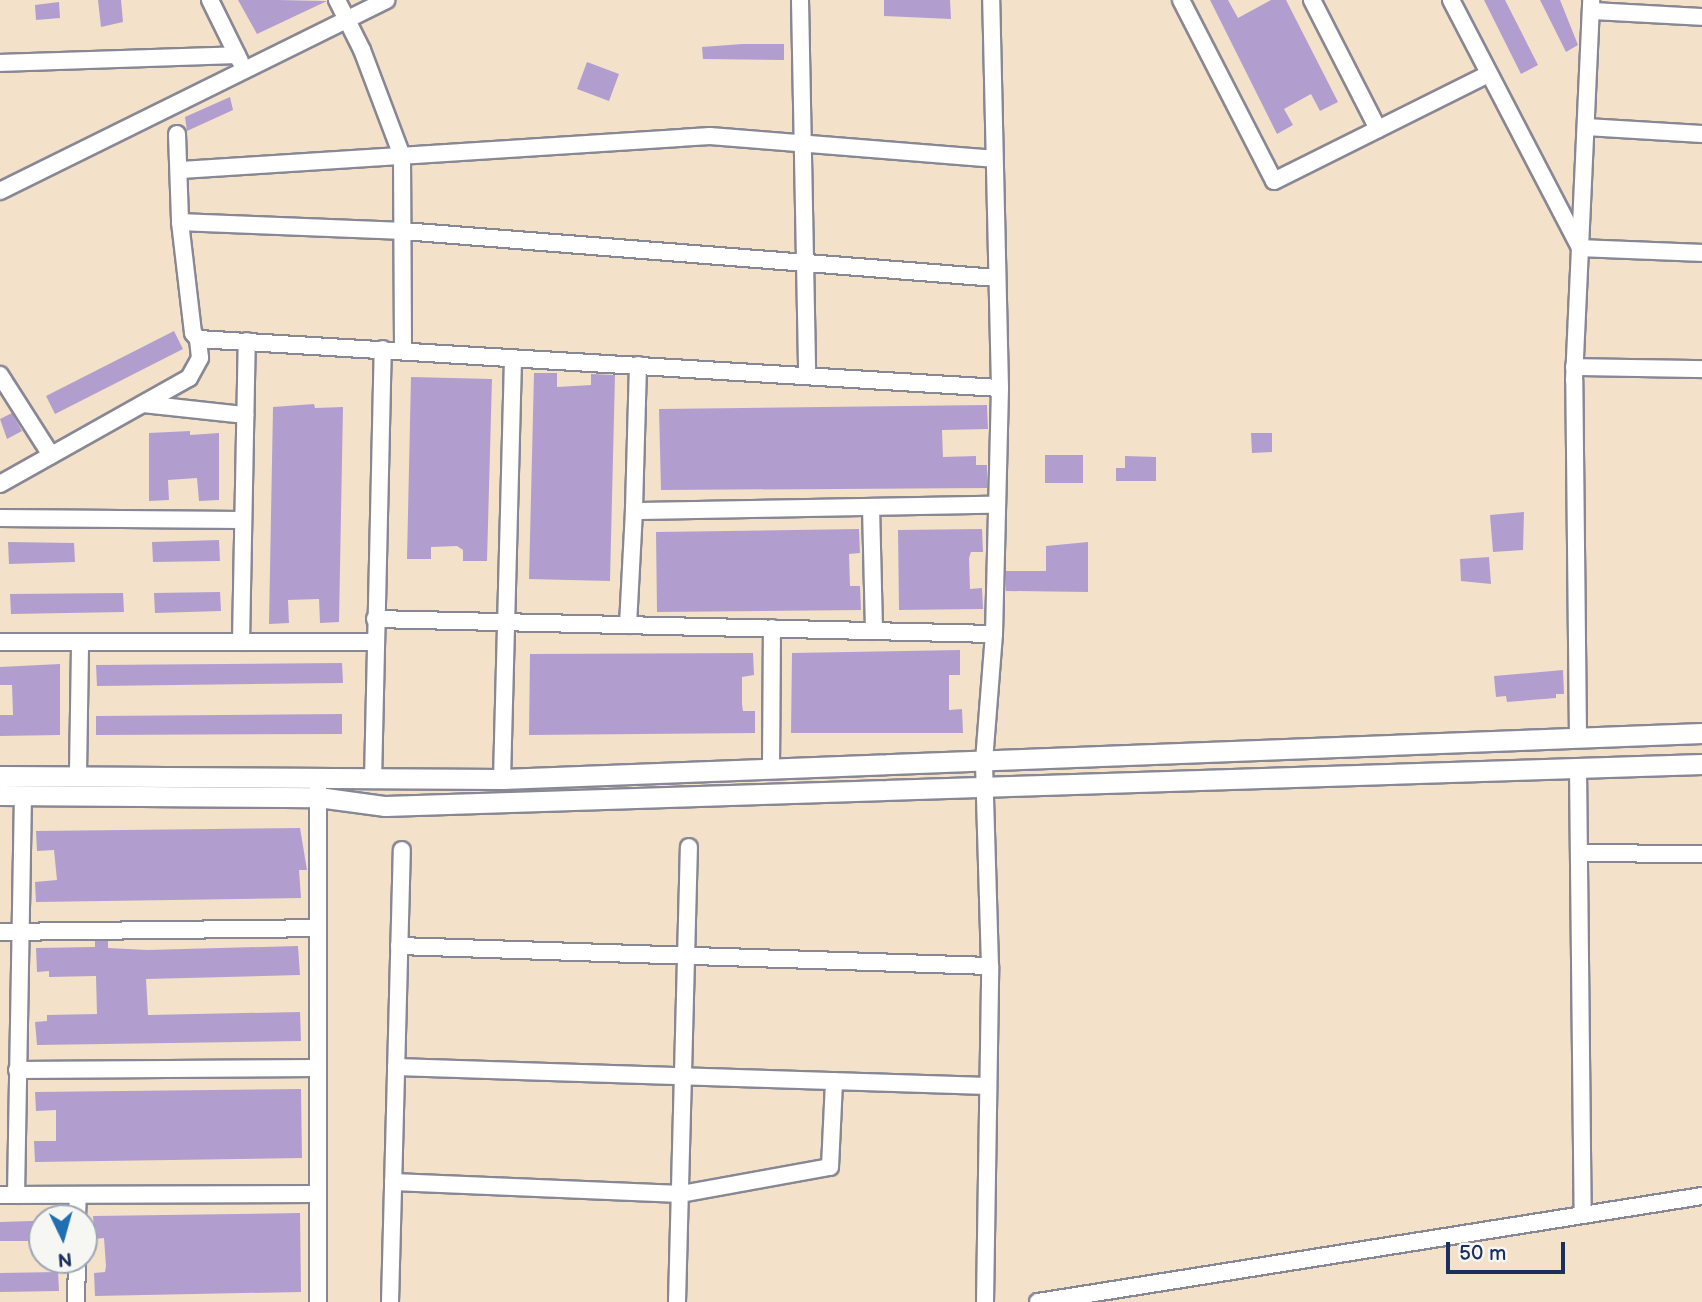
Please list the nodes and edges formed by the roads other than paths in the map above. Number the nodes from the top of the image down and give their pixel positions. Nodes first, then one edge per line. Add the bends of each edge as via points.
1 (210, 0) edge
2 (337, 0) edge
3 (386, 0) edge
4 (800, 0) edge
5 (992, 0) edge
6 (1181, 0) edge
7 (1312, 0) edge
8 (1451, 0) edge
9 (1591, 6) edge
10 (1702, 17) edge
11 (347, 20) junction
12 (241, 62) junction
13 (0, 63) edge
14 (1489, 74) junction
15 (1586, 127) junction
16 (1378, 129) junction
17 (177, 134) dead end
18 (1702, 134) edge
19 (800, 143) junction
20 (402, 156) junction
21 (993, 159) junction
22 (181, 170) junction
23 (2, 189) edge
24 (180, 222) junction
25 (403, 231) junction
26 (1580, 248) junction
27 (1702, 253) edge
28 (804, 263) junction
29 (996, 278) junction
30 (198, 339) junction
31 (247, 341) junction
32 (383, 349) junction
33 (403, 351) junction
34 (513, 358) junction
35 (638, 365) junction
36 (1574, 367) junction
37 (1702, 369) edge
38 (0, 375) edge
39 (807, 376) junction
40 (1000, 388) junction
41 (142, 404) junction
42 (245, 415) junction
43 (51, 455) junction
44 (0, 484) edge
45 (995, 505) junction
46 (871, 507) junction
47 (634, 511) junction
48 (0, 518) edge
49 (242, 520) junction
50 (374, 619) junction
51 (506, 622) junction
52 (628, 625) junction
53 (772, 628) junction
54 (874, 631) junction
55 (994, 634) junction
56 (0, 642) edge
57 (80, 642) junction
58 (242, 642) junction
59 (374, 642) junction
60 (1702, 733) edge
61 (1578, 737) junction
62 (984, 761) junction
63 (1702, 764) edge
64 (1578, 768) junction
65 (771, 769) junction
66 (78, 774) junction
67 (0, 776) edge
68 (502, 779) junction
69 (373, 780) junction
70 (984, 786) junction
71 (318, 789) junction
72 (0, 795) edge
73 (23, 795) junction
74 (689, 847) dead end
75 (402, 850) dead end
76 (1579, 853) junction
77 (1702, 854) edge
78 (316, 928) junction
79 (0, 932) edge
80 (18, 932) junction
81 (399, 946) junction
82 (688, 956) junction
83 (990, 966) junction
84 (396, 1067) junction
85 (317, 1068) junction
86 (17, 1070) junction
87 (684, 1076) junction
88 (834, 1081) junction
89 (988, 1086) junction
90 (393, 1182) junction
91 (318, 1194) junction
92 (681, 1194) junction
93 (8, 1195) edge
94 (78, 1195) junction
95 (1702, 1196) edge
96 (78, 1204) edge
97 (1583, 1215) junction
98 (77, 1274) edge
99 (76, 1302) edge
100 (318, 1302) edge
101 (390, 1302) edge
102 (677, 1302) edge
103 (985, 1302) edge
104 (1038, 1302) edge

1 - 12 street
2 - 11 street
3 - 11 street
4 - 19 street
5 - 21 street
6 - 16 street via 1274,181
7 - 16 street
8 - 14 street
9 - 10 street
9 - 15 street
11 - 12 street
11 - 20 street
12 - 13 street
12 - 23 street
14 - 16 street
14 - 26 street
15 - 18 street
15 - 26 street
17 - 22 street
19 - 20 street via 710,136
19 - 21 street
19 - 28 street
20 - 22 street
20 - 25 street
21 - 29 street
22 - 24 street
24 - 25 street
24 - 30 street via 192,325
25 - 28 street
25 - 33 street
26 - 27 street
26 - 36 street
28 - 29 street
28 - 39 street
29 - 40 street
30 - 31 street
30 - 41 street via 197,370
31 - 32 street
31 - 42 street
32 - 33 street
32 - 50 street
33 - 34 street
34 - 35 street
34 - 51 street
35 - 39 street
35 - 47 street
36 - 37 street
36 - 61 street
38 - 43 street
39 - 40 street
40 - 45 street
41 - 42 street
41 - 43 street
42 - 49 street
43 - 44 street
45 - 46 street
45 - 55 street
46 - 47 street
46 - 54 street
47 - 52 street
48 - 49 street
49 - 58 street
50 - 51 street
50 - 59 street
51 - 52 street
51 - 68 street
52 - 53 street
53 - 54 street
53 - 65 street
54 - 55 street
55 - 62 street
56 - 57 street
57 - 58 street
57 - 66 street
58 - 59 street
59 - 69 street
60 - 61 street
61 - 62 street
62 - 65 street
62 - 70 street
63 - 64 street
64 - 70 street
64 - 76 street
65 - 68 street
66 - 67 street
66 - 71 street
68 - 69 street
69 - 71 street
70 - 71 street via 385,806
70 - 83 street
71 - 73 street
71 - 78 street
72 - 73 street
73 - 80 street
74 - 82 street
75 - 81 street
76 - 77 street
76 - 97 street
78 - 80 street
78 - 85 street
79 - 80 street
80 - 86 street
81 - 82 street
81 - 84 street
82 - 83 street
82 - 87 street
83 - 89 street
84 - 87 street
84 - 90 street
85 - 86 street
85 - 91 street
86 - 93 street
87 - 88 street
87 - 92 street
88 - 89 street
88 - 92 street via 830,1167
89 - 103 street
90 - 92 street
90 - 101 street
91 - 94 street
91 - 100 street
92 - 102 street
93 - 94 street
94 - 96 street
95 - 97 street
97 - 104 street
98 - 99 street

